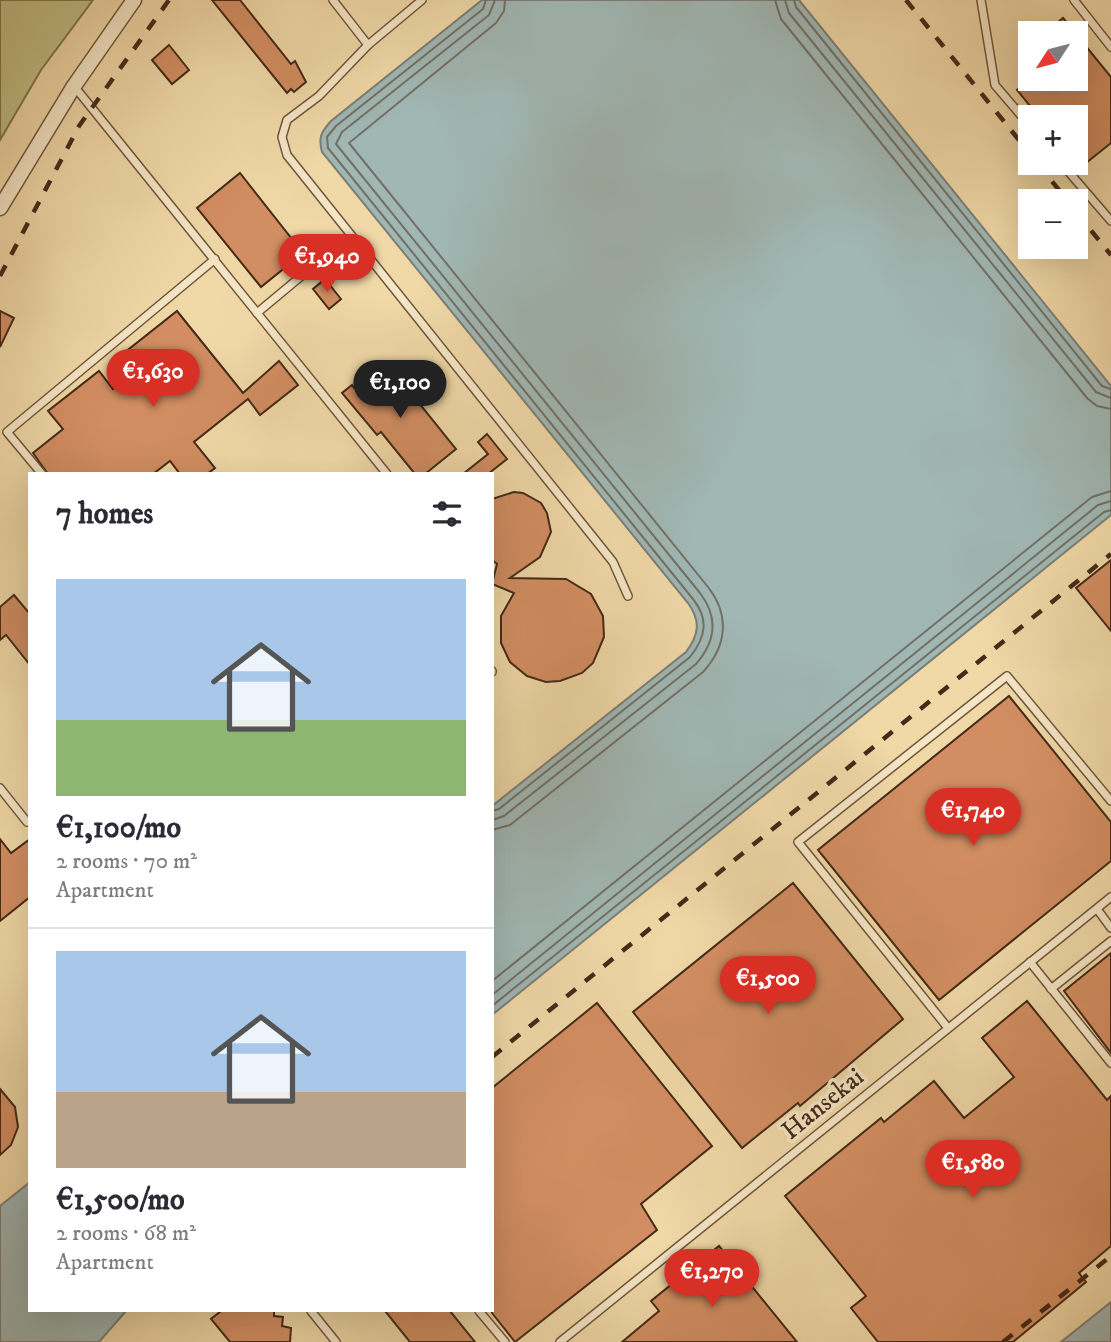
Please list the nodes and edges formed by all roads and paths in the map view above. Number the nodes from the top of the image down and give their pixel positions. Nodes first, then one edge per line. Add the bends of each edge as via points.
1 (134, 0) edge
2 (333, 0) edge
3 (422, 0) edge
4 (981, 0) edge
5 (1074, 0) edge
6 (368, 45) junction
7 (1111, 47) edge
8 (74, 86) junction
9 (1018, 112) edge
10 (1071, 175) edge
11 (0, 208) edge
12 (1111, 221) edge
13 (215, 259) junction
14 (311, 268) dead end
15 (257, 313) junction
16 (40, 472) edge
17 (385, 472) edge
18 (628, 596) dead end
19 (0, 788) edge
20 (1111, 801) edge
21 (27, 822) dead end
22 (1111, 897) edge
23 (1097, 909) junction
24 (1111, 928) edge
25 (1111, 941) edge
26 (1030, 962) junction
27 (1051, 989) junction
28 (948, 1028) junction
29 (1111, 1063) edge
30 (312, 1312) edge
31 (480, 1312) edge
32 (336, 1342) edge
33 (505, 1342) edge
34 (560, 1342) edge

1 - 8 street
2 - 6 lane
3 - 6 lane
4 - 9 lane via 995,85
5 - 7 lane
6 - 18 lane via 319,96 287,120 282,137 287,155 613,562
8 - 11 street
8 - 13 lane
10 - 12 lane
13 - 15 lane
13 - 16 lane via 7,432
14 - 15 lane
15 - 17 lane
19 - 21 lane
20 - 28 lane via 1007,676 798,842
22 - 23 lane, Hansekai
23 - 24 lane
23 - 26 lane, Hansekai
25 - 27 lane
26 - 27 lane
26 - 28 lane, Hansekai
27 - 29 lane
28 - 34 lane, Hansekai
30 - 32 lane
31 - 33 lane

